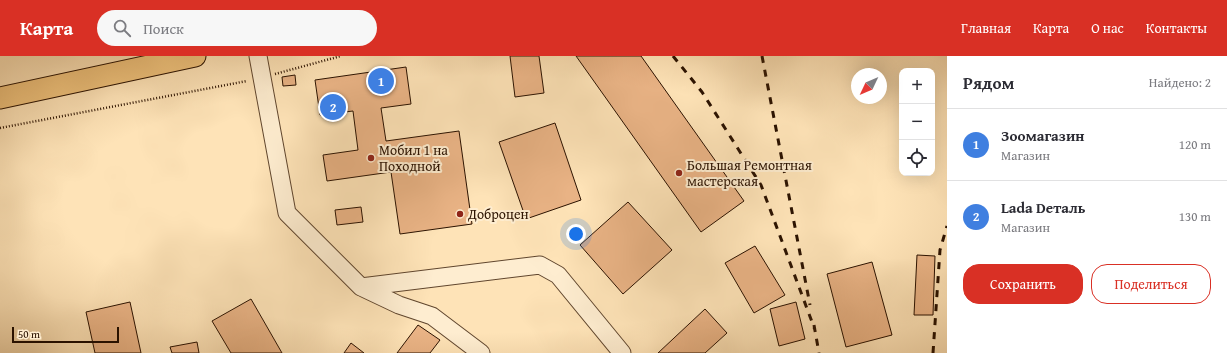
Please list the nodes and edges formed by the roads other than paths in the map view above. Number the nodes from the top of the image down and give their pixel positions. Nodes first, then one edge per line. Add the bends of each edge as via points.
1 (195, 56) edge
2 (258, 56) edge
3 (0, 98) edge
4 (361, 287) junction
5 (481, 353) edge
6 (622, 353) edge

1 - 3 main road
2 - 4 lane via 287,213
4 - 5 lane via 432,316
4 - 6 lane via 540,265 558,275

